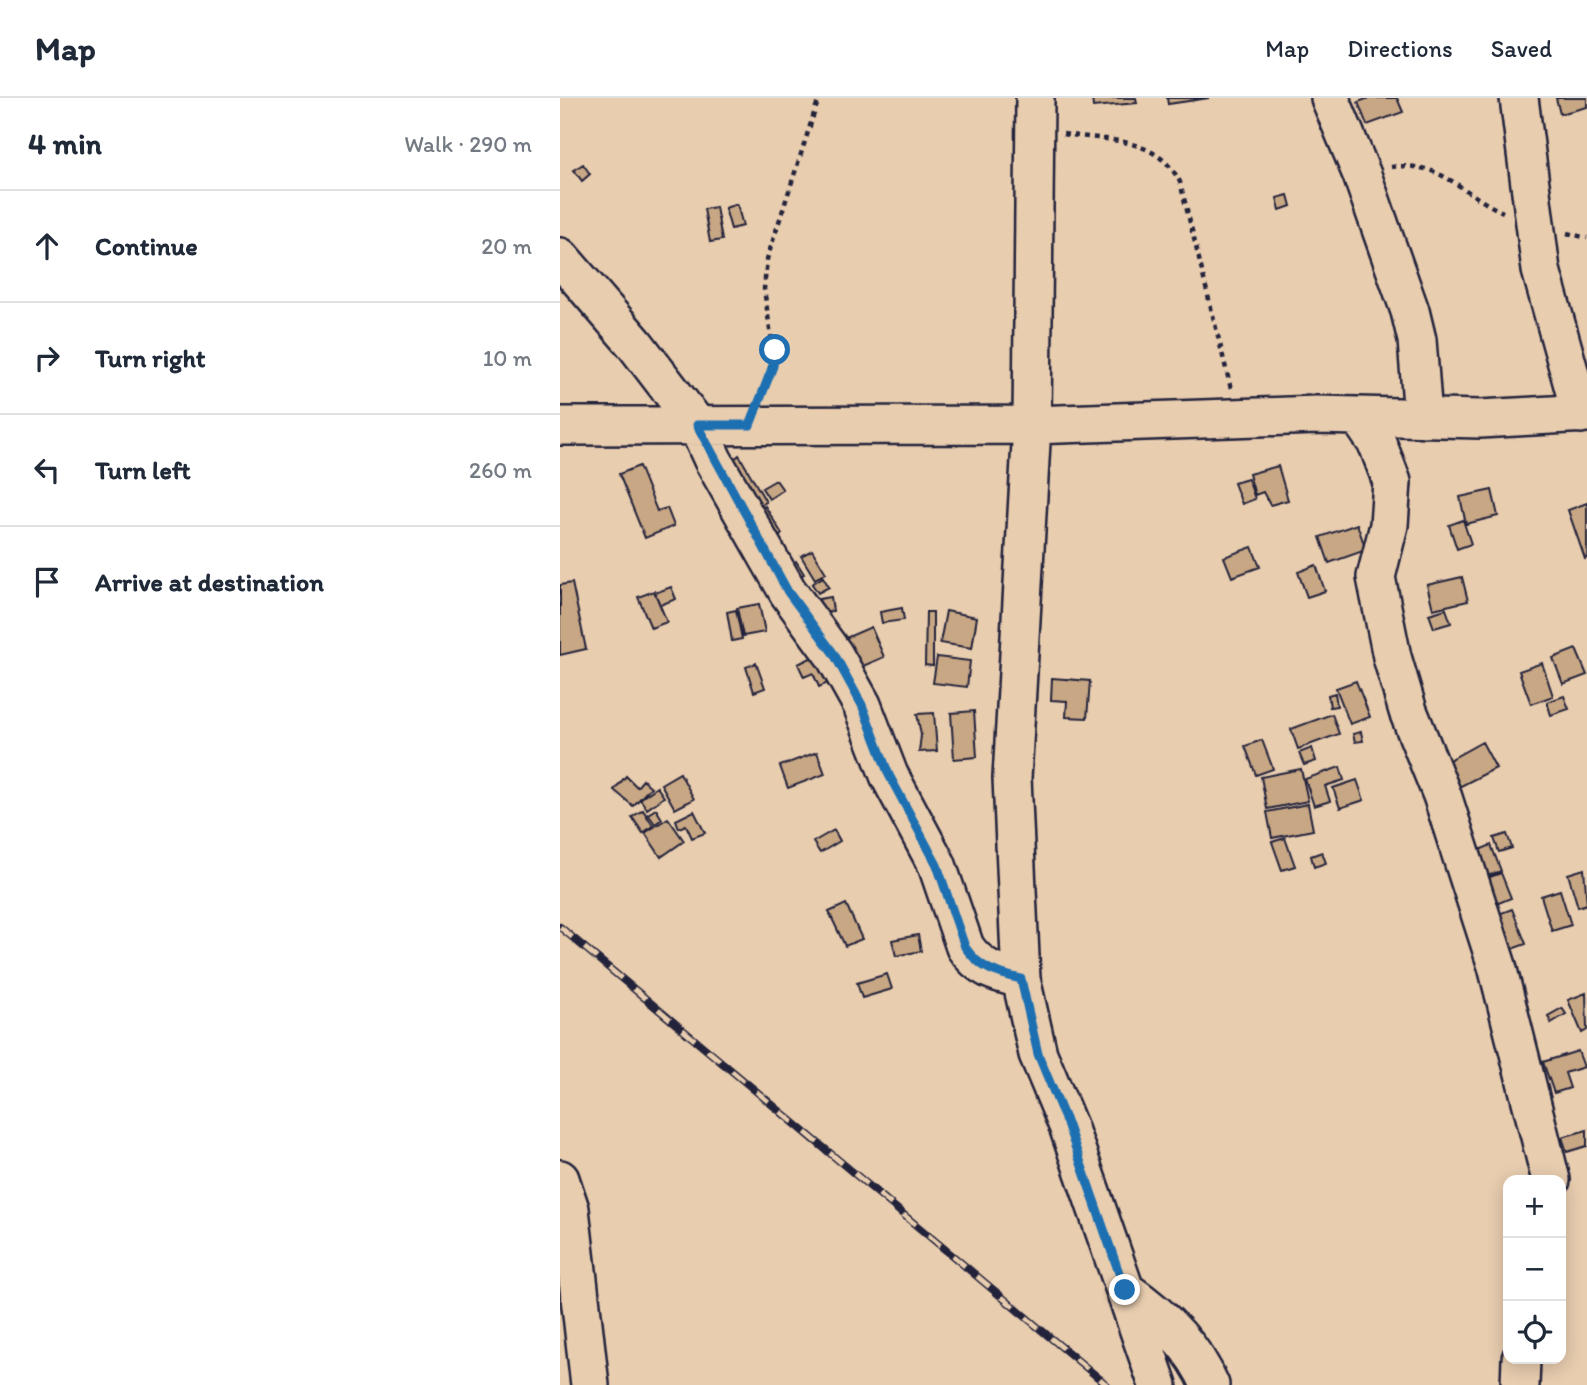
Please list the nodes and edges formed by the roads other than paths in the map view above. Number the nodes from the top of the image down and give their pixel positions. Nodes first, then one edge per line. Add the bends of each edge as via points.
1 (1330, 98) edge
2 (1520, 98) edge
3 (1035, 114) edge
4 (560, 257) edge
5 (1584, 413) edge
6 (1359, 417) junction
7 (1423, 418) junction
8 (697, 425) junction
9 (1032, 425) junction
10 (560, 426) edge
11 (1021, 979) junction
12 (1550, 1175) edge
13 (560, 1179) edge
14 (1125, 1290) junction
15 (1521, 1364) edge
16 (590, 1385) edge
17 (1158, 1385) edge
18 (1210, 1385) edge
19 (1520, 1385) edge

1 - 7 street via 1410,311
2 - 5 street via 1541,270
3 - 9 street
4 - 8 street
5 - 7 street
6 - 7 street
6 - 9 street
6 - 12 street via 1378,445 1392,482 1389,525 1376,577 1392,657 1493,953
8 - 9 street
8 - 10 street
8 - 11 street via 788,592 834,654 862,705 889,775 937,865 965,947 992,972
9 - 11 street via 1012,778
11 - 14 street via 1038,1054
13 - 16 street via 570,1209
14 - 17 street
14 - 18 street via 1156,1311 1180,1337
15 - 19 street

